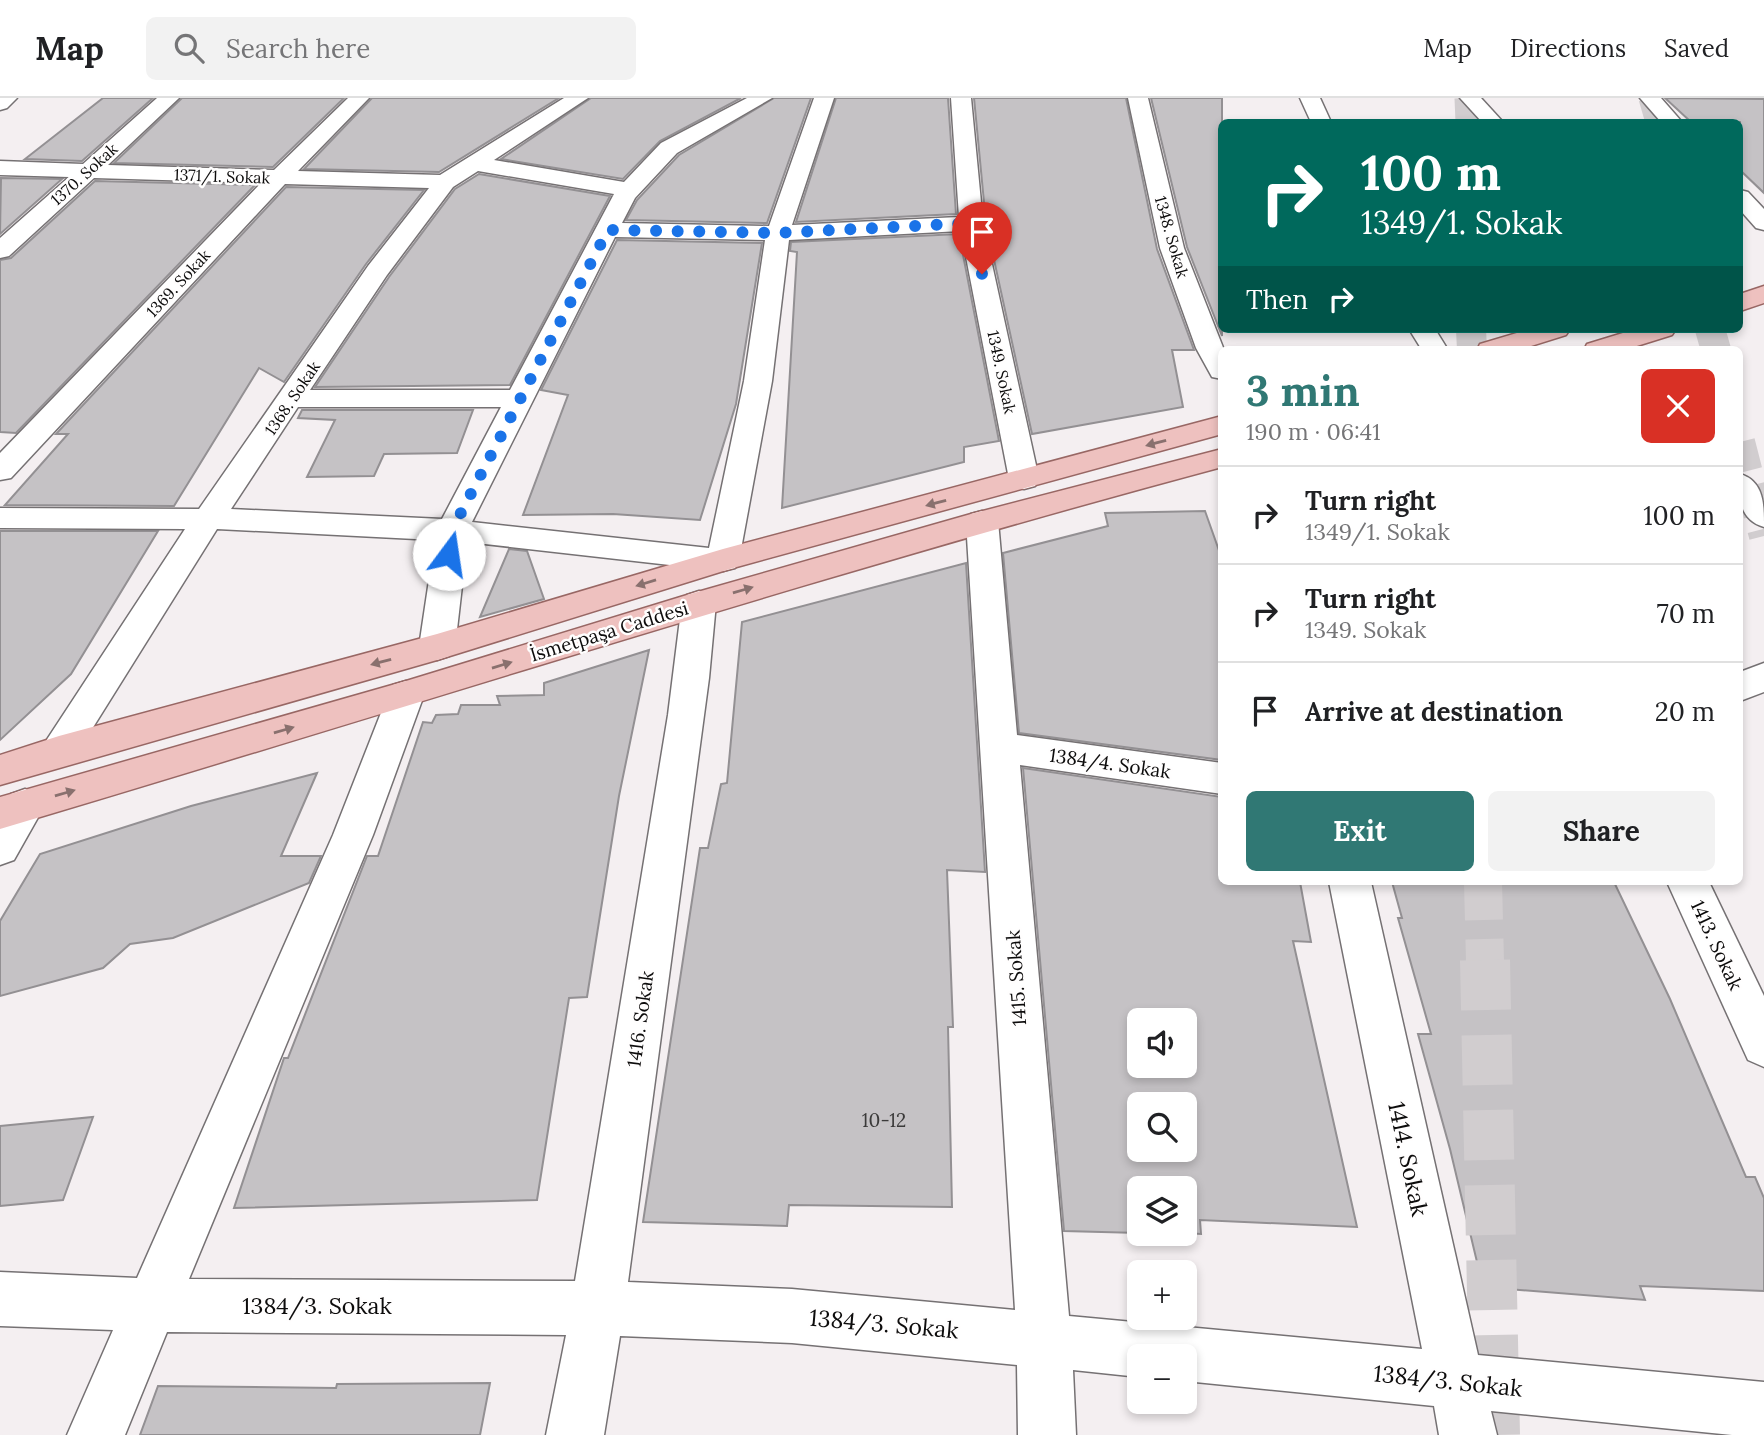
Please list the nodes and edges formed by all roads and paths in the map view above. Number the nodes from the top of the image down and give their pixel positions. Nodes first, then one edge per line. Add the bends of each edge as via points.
1 (7, 98) edge
2 (169, 98) edge
3 (359, 98) edge
4 (578, 98) edge
5 (762, 98) edge
6 (824, 98) edge
7 (961, 98) edge
8 (1138, 98) edge
9 (1310, 98) edge
10 (1471, 98) edge
11 (1650, 98) edge
12 (0, 104) edge
13 (1320, 119) edge
14 (1490, 119) edge
15 (1669, 119) edge
16 (477, 164) junction
17 (0, 168) edge
18 (86, 171) junction
19 (278, 177) junction
20 (445, 182) junction
21 (630, 190) junction
22 (1743, 200) edge
23 (971, 223) junction
24 (1764, 223) edge
25 (608, 230) junction
26 (778, 233) junction
27 (0, 251) edge
28 (1764, 294) edge
29 (1743, 302) edge
30 (1544, 333) edge
31 (1656, 333) edge
32 (1637, 345) edge
33 (1503, 346) edge
34 (1218, 365) edge
35 (520, 398) junction
36 (292, 399) junction
37 (1218, 426) edge
38 (1218, 459) edge
39 (0, 471) edge
40 (1024, 479) junction
41 (1743, 488) edge
42 (1763, 514) edge
43 (0, 518) edge
44 (208, 519) junction
45 (982, 521) junction
46 (452, 530) junction
47 (723, 560) junction
48 (699, 603) junction
49 (437, 647) junction
50 (1764, 676) edge
51 (1743, 686) edge
52 (406, 695) junction
53 (998, 747) junction
54 (59, 751) junction
55 (0, 770) edge
56 (1218, 778) edge
57 (13, 809) edge
58 (0, 849) edge
59 (1351, 885) edge
60 (1689, 885) edge
61 (1764, 1045) edge
62 (0, 1299) edge
63 (151, 1305) junction
64 (598, 1308) junction
65 (1044, 1339) junction
66 (1456, 1382) junction
67 (1764, 1410) edge
68 (96, 1435) edge
69 (575, 1435) edge
70 (1047, 1435) edge
71 (1468, 1435) edge

1 - 12 street
2 - 18 street, 1370. Sokak
3 - 19 street, 1369. Sokak
4 - 16 street, 1368. Sokak
5 - 21 street via 669,149
6 - 26 street
7 - 23 street, 1349. Sokak
8 - 34 street, 1348. Sokak via 1172,248
9 - 13 street
10 - 14 street
11 - 15 street
16 - 20 street, 1368. Sokak
16 - 21 street
17 - 18 street, 1371/1. Sokak
18 - 19 street, 1371/1. Sokak
18 - 27 street, 1370. Sokak
19 - 20 street, 1371/1. Sokak
19 - 39 street, 1369. Sokak
20 - 36 street, 1368. Sokak via 377,271
21 - 25 street
22 - 24 street
23 - 26 street
23 - 40 street, 1349. Sokak
25 - 26 street
25 - 35 street
26 - 47 street via 758,381
28 - 29 main road
30 - 33 main road
31 - 32 main road
35 - 36 street
35 - 46 street
36 - 44 street, 1368. Sokak
37 -> 40 main road, İsmetpaşa Caddesi
38 - 45 main road, İsmetpaşa Caddesi
40 -> 47 main road, İsmetpaşa Caddesi
41 - 42 street
43 - 44 street
44 - 46 street
44 - 54 street, 1368. Sokak
48 -> 45 main road, İsmetpaşa Caddesi
45 - 53 street, 1415. Sokak
46 - 47 street
46 - 49 street
47 -> 49 main road, İsmetpaşa Caddesi
52 -> 48 main road, İsmetpaşa Caddesi
48 - 64 street, 1416. Sokak via 694,676 674,779
49 -> 54 main road, İsmetpaşa Caddesi
50 - 51 street
57 -> 52 main road, İsmetpaşa Caddesi
52 - 63 street via 353,835
53 - 56 street, 1384/4. Sokak
53 - 65 street, 1415. Sokak
54 - 55 main road, İsmetpaşa Caddesi
57 - 58 street
59 - 66 street, 1414. Sokak
60 - 61 street, 1413. Sokak
62 - 63 street, 1384/3. Sokak
63 - 64 street, 1384/3. Sokak
63 - 68 street
64 - 65 street, 1384/3. Sokak via 792,1316
64 - 69 street, 1416. Sokak
65 - 66 street, 1384/3. Sokak
65 - 70 street, 1415. Sokak
66 - 67 street, 1384/3. Sokak
66 - 71 street, 1414. Sokak

